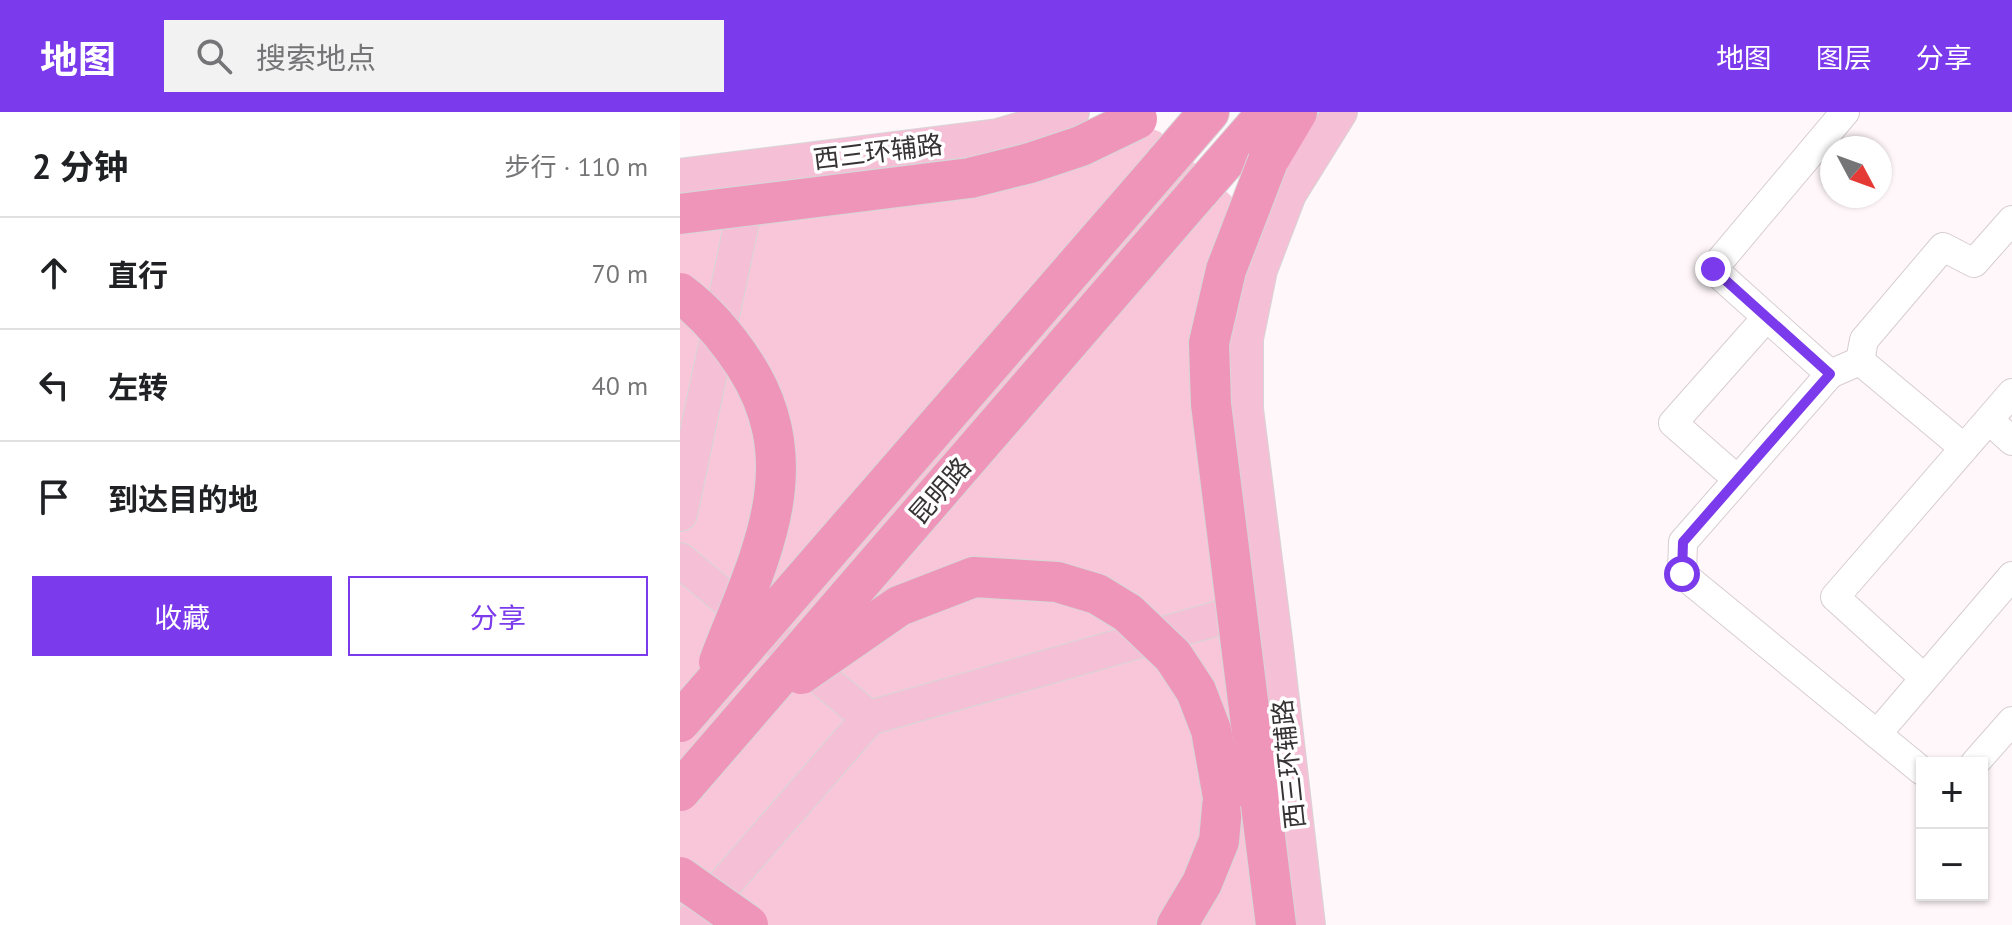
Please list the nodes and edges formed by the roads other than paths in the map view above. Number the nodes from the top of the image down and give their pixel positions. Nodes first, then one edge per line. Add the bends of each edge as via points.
1 (1072, 112) edge
2 (1209, 112) edge
3 (1268, 112) edge
4 (1297, 112) edge
5 (1340, 112) edge
6 (1845, 112) edge
7 (1143, 115) edge
8 (754, 168) junction
9 (680, 176) edge
10 (680, 214) edge
11 (2012, 220) edge
12 (680, 293) edge
13 (1766, 318) junction
14 (1860, 361) junction
15 (1830, 374) junction
16 (2012, 393) edge
17 (1989, 420) junction
18 (2012, 441) edge
19 (1964, 448) junction
20 (1737, 479) junction
21 (680, 514) edge
22 (680, 560) edge
23 (2012, 576) edge
24 (1271, 603) junction
25 (1924, 678) junction
26 (708, 690) junction
27 (752, 708) junction
28 (869, 718) junction
29 (2012, 721) edge
30 (680, 722) edge
31 (1877, 734) junction
32 (1980, 757) edge
33 (1916, 766) edge
34 (680, 791) edge
35 (680, 877) edge
36 (719, 919) edge
37 (766, 925) edge
38 (1177, 925) edge
39 (1276, 925) edge
40 (1308, 925) edge

1 - 8 main road, 西三环辅路 via 998,136
2 - 26 highway, 昆明路, bridge
3 - 27 highway, 昆明路, bridge
4 - 39 highway, bridge via 1268,161 1226,270 1209,343 1211,404
5 - 24 main road, 西三环辅路 via 1289,194 1260,270 1246,339 1246,409
6 - 13 lane via 1713,269
7 - 10 highway, bridge via 1081,146 970,178
8 - 9 main road, 西三环辅路
8 - 21 main road
11 - 14 lane via 1974,263 1943,247 1864,340
12 - 26 highway, bridge via 732,344 752,375 767,405 776,442 776,490 763,548
13 - 15 lane
13 - 20 lane via 1673,423
14 - 15 lane
14 - 19 lane
15 - 20 lane
16 - 17 lane
17 - 18 lane
17 - 19 lane
19 - 25 lane via 1835,597
20 - 31 lane via 1683,542 1682,574
22 - 28 main road
23 - 25 lane
24 - 28 main road
24 - 40 main road, 西三环辅路
25 - 31 lane
26 - 30 highway, 昆明路, bridge
27 - 34 highway, 昆明路, bridge
27 - 38 highway, bridge via 899,606 974,577 1057,582 1097,594 1128,613 1173,656 1196,691 1211,730 1223,797 1219,841
28 - 36 main road
29 - 32 lane
31 - 33 lane
35 - 36 highway, bridge
36 - 37 highway, bridge

